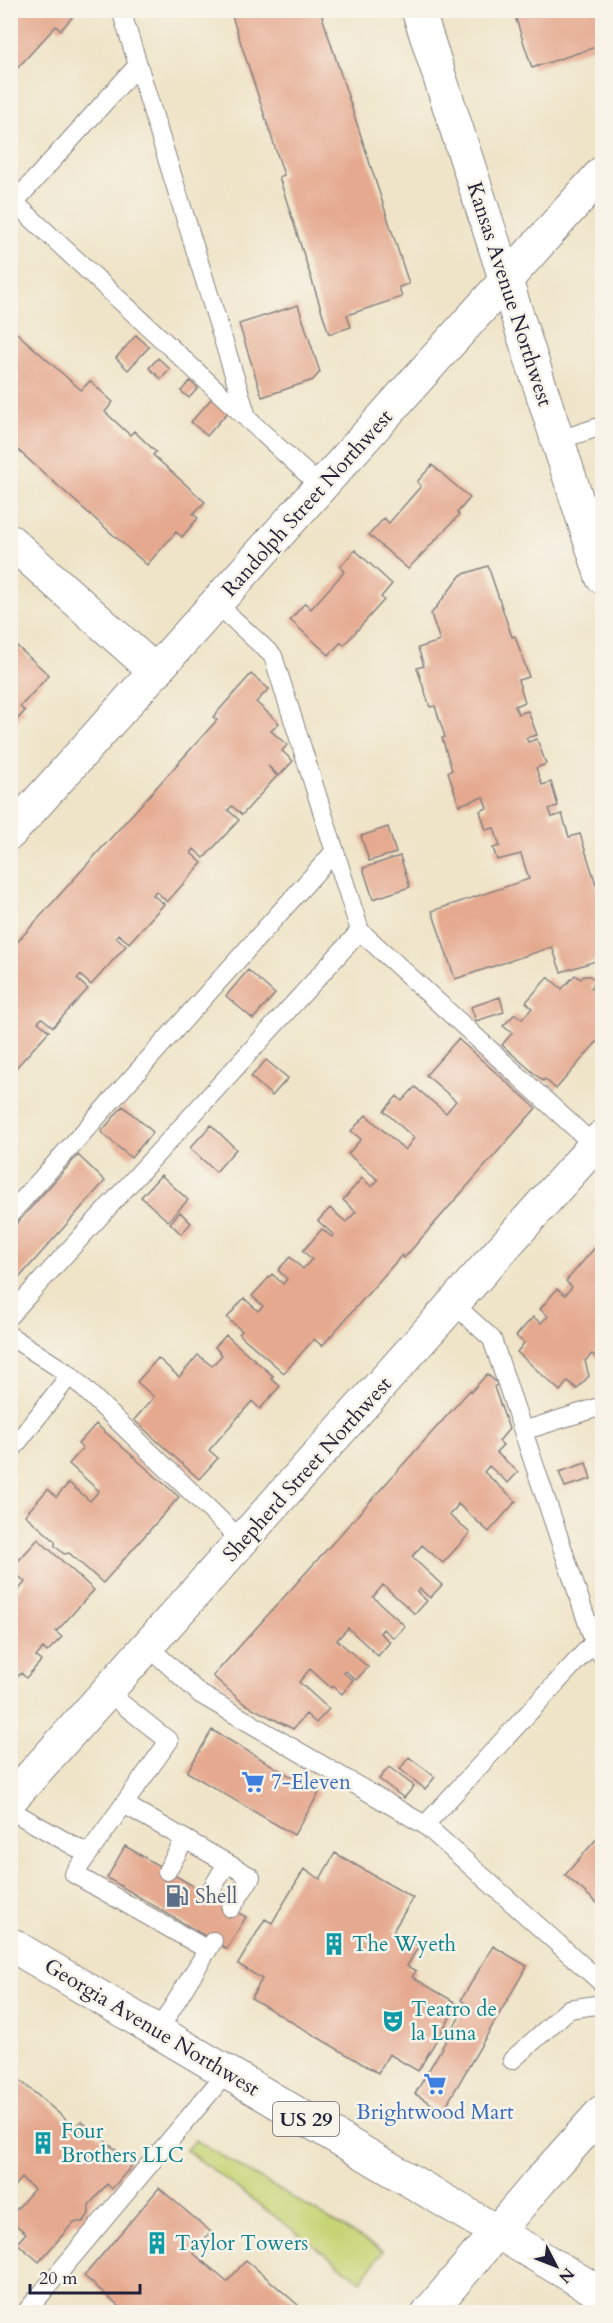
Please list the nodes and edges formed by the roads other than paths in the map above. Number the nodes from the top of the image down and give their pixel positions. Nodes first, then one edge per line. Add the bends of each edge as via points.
1 (121, 10) edge
2 (418, 10) edge
3 (138, 65) junction
4 (603, 172) edge
5 (12, 205) edge
6 (505, 280) junction
7 (248, 420) junction
8 (603, 426) edge
9 (559, 440) junction
10 (321, 487) junction
11 (10, 541) edge
12 (603, 577) edge
13 (217, 604) junction
14 (156, 672) junction
15 (10, 833) edge
16 (335, 851) junction
17 (360, 931) junction
18 (599, 1141) edge
19 (10, 1214) edge
20 (454, 1304) junction
21 (10, 1315) edge
22 (10, 1335) edge
23 (70, 1375) junction
24 (603, 1406) edge
25 (523, 1431) junction
26 (10, 1452) edge
27 (242, 1541) junction
28 (148, 1646) junction
29 (598, 1649) edge
30 (107, 1692) junction
31 (10, 1800) edge
32 (124, 1804) junction
33 (10, 1810) edge
34 (425, 1825) junction
35 (185, 1839) junction
36 (88, 1854) junction
37 (226, 1863) junction
38 (167, 1871) dead end
39 (208, 1895) dead end
40 (231, 1908) dead end
41 (10, 1944) edge
42 (603, 1983) edge
43 (603, 2004) edge
44 (158, 2031) junction
45 (513, 2060) dead end
46 (227, 2072) junction
47 (603, 2112) edge
48 (497, 2231) junction
49 (603, 2294) edge
50 (26, 2313) edge
51 (429, 2313) edge

1 - 3 lane
2 - 6 main road, Kansas Avenue Northwest
3 - 5 lane
3 - 7 lane
4 - 6 main road, Randolph Street Northwest
5 - 7 lane
6 - 9 main road, Kansas Avenue Northwest
6 - 10 main road, Randolph Street Northwest
7 - 10 lane
8 - 9 lane
9 - 12 main road, Kansas Avenue Northwest
10 - 13 main road, Randolph Street Northwest
11 - 14 main road
13 - 14 main road, Randolph Street Northwest
13 - 16 lane via 273,656
14 - 15 main road, Randolph Street Northwest
16 - 17 lane
16 - 19 lane
17 - 18 lane
17 - 21 lane
18 - 20 main road, Shepherd Street Northwest
20 - 25 lane via 492,1339
20 - 27 main road, Shepherd Street Northwest
22 - 23 lane
23 - 26 lane
23 - 27 lane
24 - 25 lane
25 - 29 lane
27 - 28 main road, Shepherd Street Northwest
28 - 30 main road, Shepherd Street Northwest
28 - 34 lane via 200,1694
29 - 34 lane
30 - 31 main road, Shepherd Street Northwest
30 - 32 lane via 169,1741
32 - 35 lane
32 - 36 lane
33 - 36 lane
34 - 42 lane
35 - 37 lane
35 - 38 lane
36 - 44 lane via 74,1874 146,1907 210,1945
37 - 39 lane
37 - 40 lane via 251,1877
41 - 44 main road, Georgia Avenue Northwest / US 29
43 - 45 lane via 569,2009
44 - 46 main road, Georgia Avenue Northwest / US 29
46 - 48 main road, Georgia Avenue Northwest / US 29
46 - 50 lane
47 - 48 main road
48 - 49 main road, Georgia Avenue Northwest / US 29
48 - 51 main road

